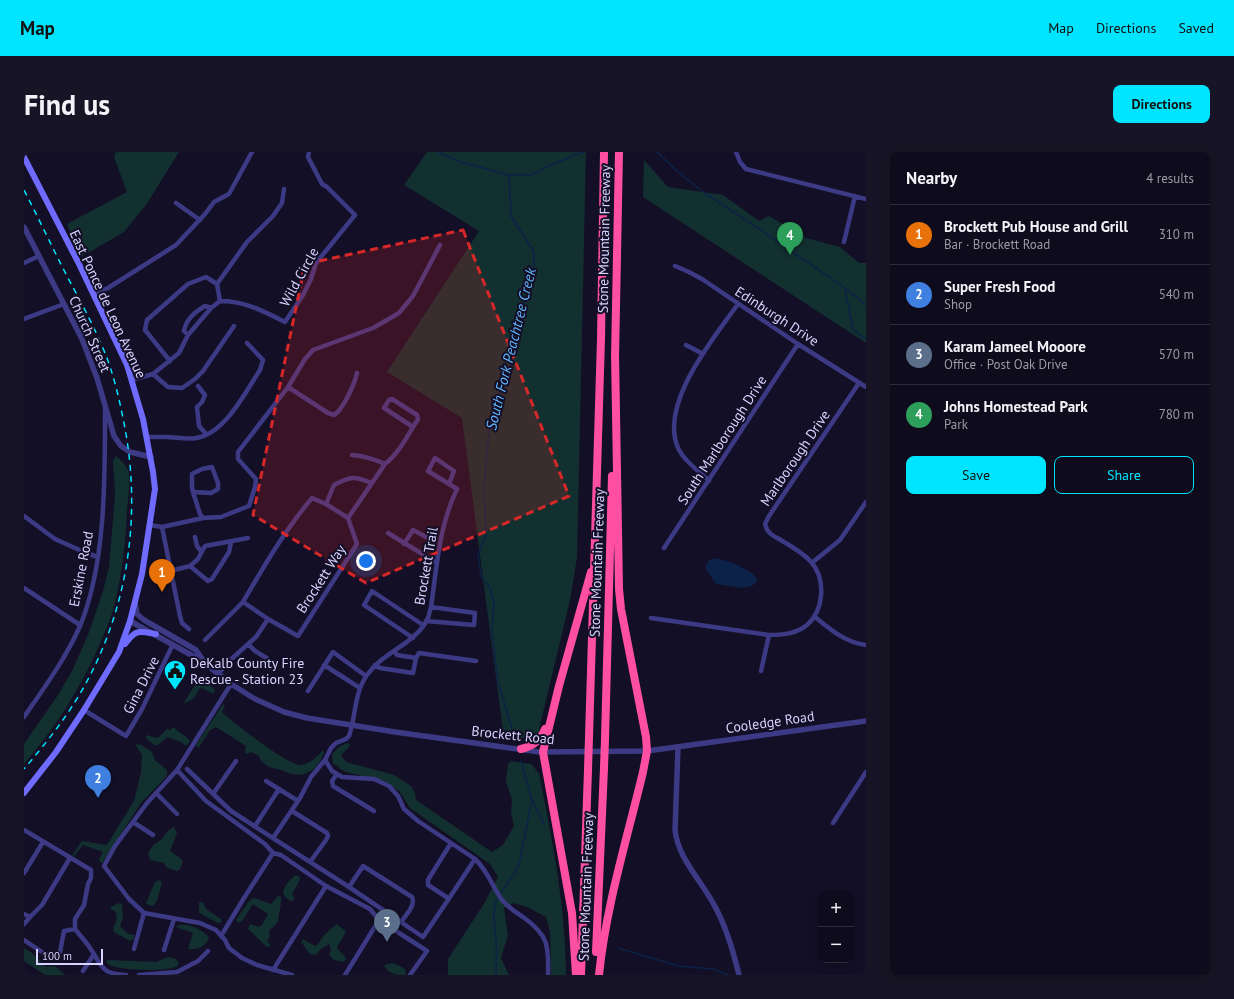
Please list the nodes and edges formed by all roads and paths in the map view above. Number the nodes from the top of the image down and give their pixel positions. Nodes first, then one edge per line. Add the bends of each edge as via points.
1 (252, 152) edge
2 (309, 152) edge
3 (604, 152) edge
4 (619, 152) edge
5 (736, 152) edge
6 (24, 157) edge
7 (284, 189) dead end
8 (855, 196) junction
9 (866, 198) edge
10 (176, 203) dead end
11 (200, 220) junction
12 (24, 227) edge
13 (844, 242) dead end
14 (440, 246) dead end
15 (39, 256) junction
16 (24, 263) edge
17 (675, 266) dead end
18 (216, 284) junction
19 (93, 294) junction
20 (220, 301) junction
21 (64, 304) junction
22 (738, 304) junction
23 (211, 308) junction
24 (24, 319) edge
25 (234, 326) dead end
26 (188, 335) junction
27 (247, 343) dead end
28 (798, 344) junction
29 (686, 345) dead end
30 (615, 354) junction
31 (703, 354) junction
32 (170, 361) junction
33 (356, 373) dead end
34 (153, 374) junction
35 (132, 380) junction
36 (859, 383) junction
37 (198, 386) dead end
38 (288, 387) junction
39 (866, 387) edge
40 (105, 409) junction
41 (413, 427) junction
42 (206, 434) junction
43 (114, 436) junction
44 (147, 437) junction
45 (104, 438) junction
46 (352, 455) dead end
47 (150, 457) junction
48 (385, 464) junction
49 (709, 481) junction
50 (372, 483) junction
51 (449, 484) junction
52 (193, 492) junction
53 (866, 502) edge
54 (326, 504) junction
55 (24, 516) edge
56 (203, 518) junction
57 (348, 518) junction
58 (150, 526) junction
59 (162, 527) junction
60 (388, 533) dead end
61 (195, 537) dead end
62 (248, 538) dead end
63 (430, 539) dead end
64 (231, 542) junction
65 (404, 544) junction
66 (664, 548) dead end
67 (202, 551) junction
68 (98, 557) junction
69 (594, 558) junction
70 (813, 562) junction
71 (437, 563) junction
72 (190, 566) junction
73 (170, 571) junction
74 (24, 588) edge
75 (135, 602) junction
76 (243, 602) junction
77 (431, 606) junction
78 (815, 617) junction
79 (652, 618) dead end
80 (268, 619) junction
81 (130, 621) junction
82 (425, 623) junction
83 (80, 625) junction
84 (189, 629) dead end
85 (156, 634) junction
86 (769, 634) junction
87 (413, 638) junction
88 (205, 640) dead end
89 (174, 644) junction
90 (249, 645) junction
91 (866, 646) edge
92 (394, 650) junction
93 (119, 652) junction
94 (416, 658) junction
95 (268, 659) dead end
96 (476, 661) dead end
97 (205, 664) junction
98 (324, 665) junction
99 (375, 665) junction
100 (762, 671) dead end
101 (218, 674) junction
102 (366, 676) junction
103 (231, 684) junction
104 (360, 688) junction
105 (308, 691) dead end
106 (84, 710) junction
107 (553, 710) junction
108 (24, 716) edge
109 (866, 721) edge
110 (352, 726) junction
111 (678, 748) junction
112 (521, 749) junction
113 (647, 751) junction
114 (543, 752) junction
115 (325, 760) junction
116 (236, 761) dead end
117 (187, 769) dead end
118 (177, 770) junction
119 (866, 772) edge
120 (337, 774) junction
121 (266, 781) dead end
122 (279, 789) junction
123 (24, 793) edge
124 (156, 793) junction
125 (213, 794) junction
126 (298, 801) junction
127 (292, 811) junction
128 (374, 811) dead end
129 (177, 814) dead end
130 (133, 822) junction
131 (834, 823) dead end
132 (255, 826) junction
133 (24, 830) edge
134 (153, 835) dead end
135 (273, 838) junction
136 (43, 842) junction
137 (451, 843) junction
138 (273, 853) junction
139 (70, 858) junction
140 (475, 859) junction
141 (310, 862) junction
142 (25, 869) edge
143 (326, 886) junction
144 (349, 887) junction
145 (450, 897) junction
146 (144, 913) junction
147 (24, 914) edge
148 (30, 917) junction
149 (174, 919) junction
150 (380, 920) junction
151 (401, 922) junction
152 (24, 924) edge
153 (75, 929) junction
154 (221, 936) junction
155 (24, 940) edge
156 (134, 949) dead end
157 (164, 950) dead end
158 (208, 951) dead end
159 (94, 954) junction
160 (83, 970) dead end
161 (273, 970) junction
162 (126, 975) edge
163 (139, 975) edge
164 (292, 975) edge
165 (345, 975) edge
166 (410, 975) edge
167 (548, 975) edge
168 (576, 975) edge
169 (581, 975) edge
170 (595, 975) edge
171 (599, 975) edge
172 (739, 975) edge

1 - 11 street via 229,194 214,202
2 - 20 street, Wild Circle via 308,157 322,184 355,215 316,263 303,295 285,322 234,301
3 - 69 highway, Stone Mountain Freeway via 602,339
4 - 30 highway, Stone Mountain Freeway
5 - 8 street via 746,168
6 - 19 main road, East Ponce de Leon Avenue
7 - 18 street via 282,203 277,211 247,242
8 - 9 street
8 - 13 street
10 - 11 street
11 - 19 street via 176,245 108,288
12 - 15 street, Church Street
14 - 38 street via 413,296 399,313 373,328 313,350 304,359
15 - 16 street
15 - 21 street, Church Street
17 - 22 street, Edinburgh Drive via 702,279
18 - 20 street
18 - 32 street via 206,277 188,284 147,320 145,330
19 - 35 main road, East Ponce de Leon Avenue
20 - 23 street
21 - 24 street
21 - 40 street, Church Street via 91,360
22 - 28 street, Edinburgh Drive
22 - 31 street
23 - 26 street
23 - 26 street via 205,306 194,313 185,325 184,331
25 - 34 street via 203,371 182,388 168,387
26 - 32 street via 179,353
27 - 42 street via 263,360 260,370 224,422
28 - 36 street, Edinburgh Drive
28 - 49 street, South Marlborough Drive
29 - 31 street
30 - 113 highway via 619,589
30 - 170 highway, Stone Mountain Freeway, bridge via 605,739
31 - 49 street via 681,394 674,424 675,438 684,458
32 - 34 street
33 - 38 street via 356,379 340,410 334,415
34 - 35 street
35 - 44 main road, East Ponce de Leon Avenue
36 - 39 street, Edinburgh Drive
36 - 70 street, Marlborough Drive via 765,524 769,532
37 - 42 street via 205,396 197,407 199,426
38 - 56 street via 238,452 238,459 256,478 249,506 220,517
40 - 43 street, Church Street
40 - 45 street, Erskine Road
41 - 41 street via 384,408 389,400 392,399 417,415 418,420
41 - 48 street via 392,459
42 - 44 street via 186,439
43 - 45 street
43 - 47 street, Church Street via 121,446 130,452
44 - 47 main road, East Ponce de Leon Avenue
45 - 68 street, Erskine Road via 104,492
46 - 48 street via 376,459
47 - 58 main road, East Ponce de Leon Avenue via 155,489
48 - 50 street
49 - 66 street, South Marlborough Drive
50 - 54 street via 359,478 349,478 334,485
50 - 57 street
51 - 51 street, Brockett Trail via 454,471 435,458 428,471
51 - 71 street, Brockett Trail via 458,489 450,504 444,525
52 - 52 street via 192,474 212,467 218,489 211,493
52 - 56 street
53 - 70 street via 840,540
54 - 57 street
54 - 76 street via 312,498 292,522
55 - 68 street via 55,539
56 - 59 street
57 - 80 street, Brockett Way via 357,544 298,636
58 - 59 street
58 - 75 main road, East Ponce de Leon Avenue
59 - 73 street
60 - 65 street
61 - 67 street via 197,546
62 - 64 street
63 - 65 street via 413,530
64 - 67 street via 205,546
64 - 72 street via 229,552 212,579 208,581
65 - 71 street
67 - 72 street
68 - 83 street, Erskine Road via 89,599
69 - 107 highway
69 - 169 highway, Stone Mountain Freeway, bridge
70 - 78 street, Marlborough Drive via 822,585 821,599
71 - 77 street, Brockett Trail
72 - 73 street
73 - 84 street via 182,623
74 - 83 street
75 - 81 main road, East Ponce de Leon Avenue
75 - 97 street via 137,614 196,650
76 - 80 street, Brockett Way
76 - 88 street
77 - 82 street, Brockett Trail
77 - 82 street via 475,613 474,625
78 - 86 street via 796,631 782,635
78 - 91 street via 847,640
79 - 86 street
80 - 90 street
81 - 85 street, Brockett Road
81 - 93 main road, East Ponce de Leon Avenue
82 - 87 street, Brockett Trail
82 - 87 street via 372,591 364,605
83 - 108 street, Erskine Road via 44,688
85 - 89 street, Brockett Road
85 - 93 main road via 138,632 131,635
86 - 100 street
87 - 92 street, Brockett Trail
89 - 97 street, Brockett Road
89 - 106 street, Gina Drive via 126,736
90 - 95 street
90 - 101 street
92 - 94 street via 397,655
92 - 99 street, Brockett Trail
93 - 106 main road, East Ponce de Leon Avenue
94 - 96 street via 419,653
94 - 99 street via 413,673
97 - 101 street, Brockett Road
98 - 102 street via 333,652
98 - 104 street
98 - 105 street
99 - 102 street, Brockett Trail
101 - 103 street, Brockett Road
102 - 104 street, Brockett Trail
103 - 110 street, Brockett Road via 260,702 284,712
103 - 118 street
104 - 110 street, Brockett Trail
106 - 123 main road, East Ponce de Leon Avenue
107 - 112 highway via 540,739
107 - 114 highway
109 - 111 street, Cooledge Road
110 - 112 street, Brockett Road
110 - 115 street via 347,738 333,745
111 - 113 street, Brockett Road
111 - 172 street via 676,838 681,853 723,922
112 - 114 street, Brockett Road
113 - 114 street, Brockett Road
113 - 171 highway via 602,942
114 - 168 highway via 572,913
115 - 120 street
115 - 126 street
116 - 125 street
117 - 125 street
118 - 124 street
118 - 138 street via 206,801 265,844
119 - 131 street
120 - 128 street via 332,781 333,786
120 - 137 street via 347,778 374,779 389,786 398,796 404,809
121 - 122 street
122 - 126 street
122 - 132 street
124 - 129 street
124 - 130 street
125 - 132 street via 231,811
126 - 127 street
127 - 135 street
127 - 141 street via 327,833 326,840
130 - 134 street
130 - 146 street via 104,866 129,899
132 - 135 street
133 - 136 street
135 - 141 street
136 - 139 street
136 - 142 street
137 - 140 street
137 - 145 street via 428,884
138 - 143 street via 281,855
138 - 154 street
139 - 148 street via 42,905
139 - 153 street via 91,870 84,905 75,919
140 - 145 street
140 - 167 street via 483,866 502,900 540,930 547,951
141 - 144 street
143 - 150 street via 370,909
143 - 161 street
144 - 151 street
144 - 151 street via 363,866 412,897 413,904
145 - 151 street via 423,937
146 - 149 street
146 - 156 street
147 - 148 street
148 - 152 street
149 - 154 street via 200,923 216,930
149 - 157 street
150 - 165 street
150 - 166 street via 427,951
153 - 155 street via 64,931 60,952 54,957
153 - 159 street
154 - 161 street via 229,948 242,958
158 - 163 street via 198,961 177,972
159 - 160 street
159 - 162 street via 101,968 114,974
161 - 164 street

